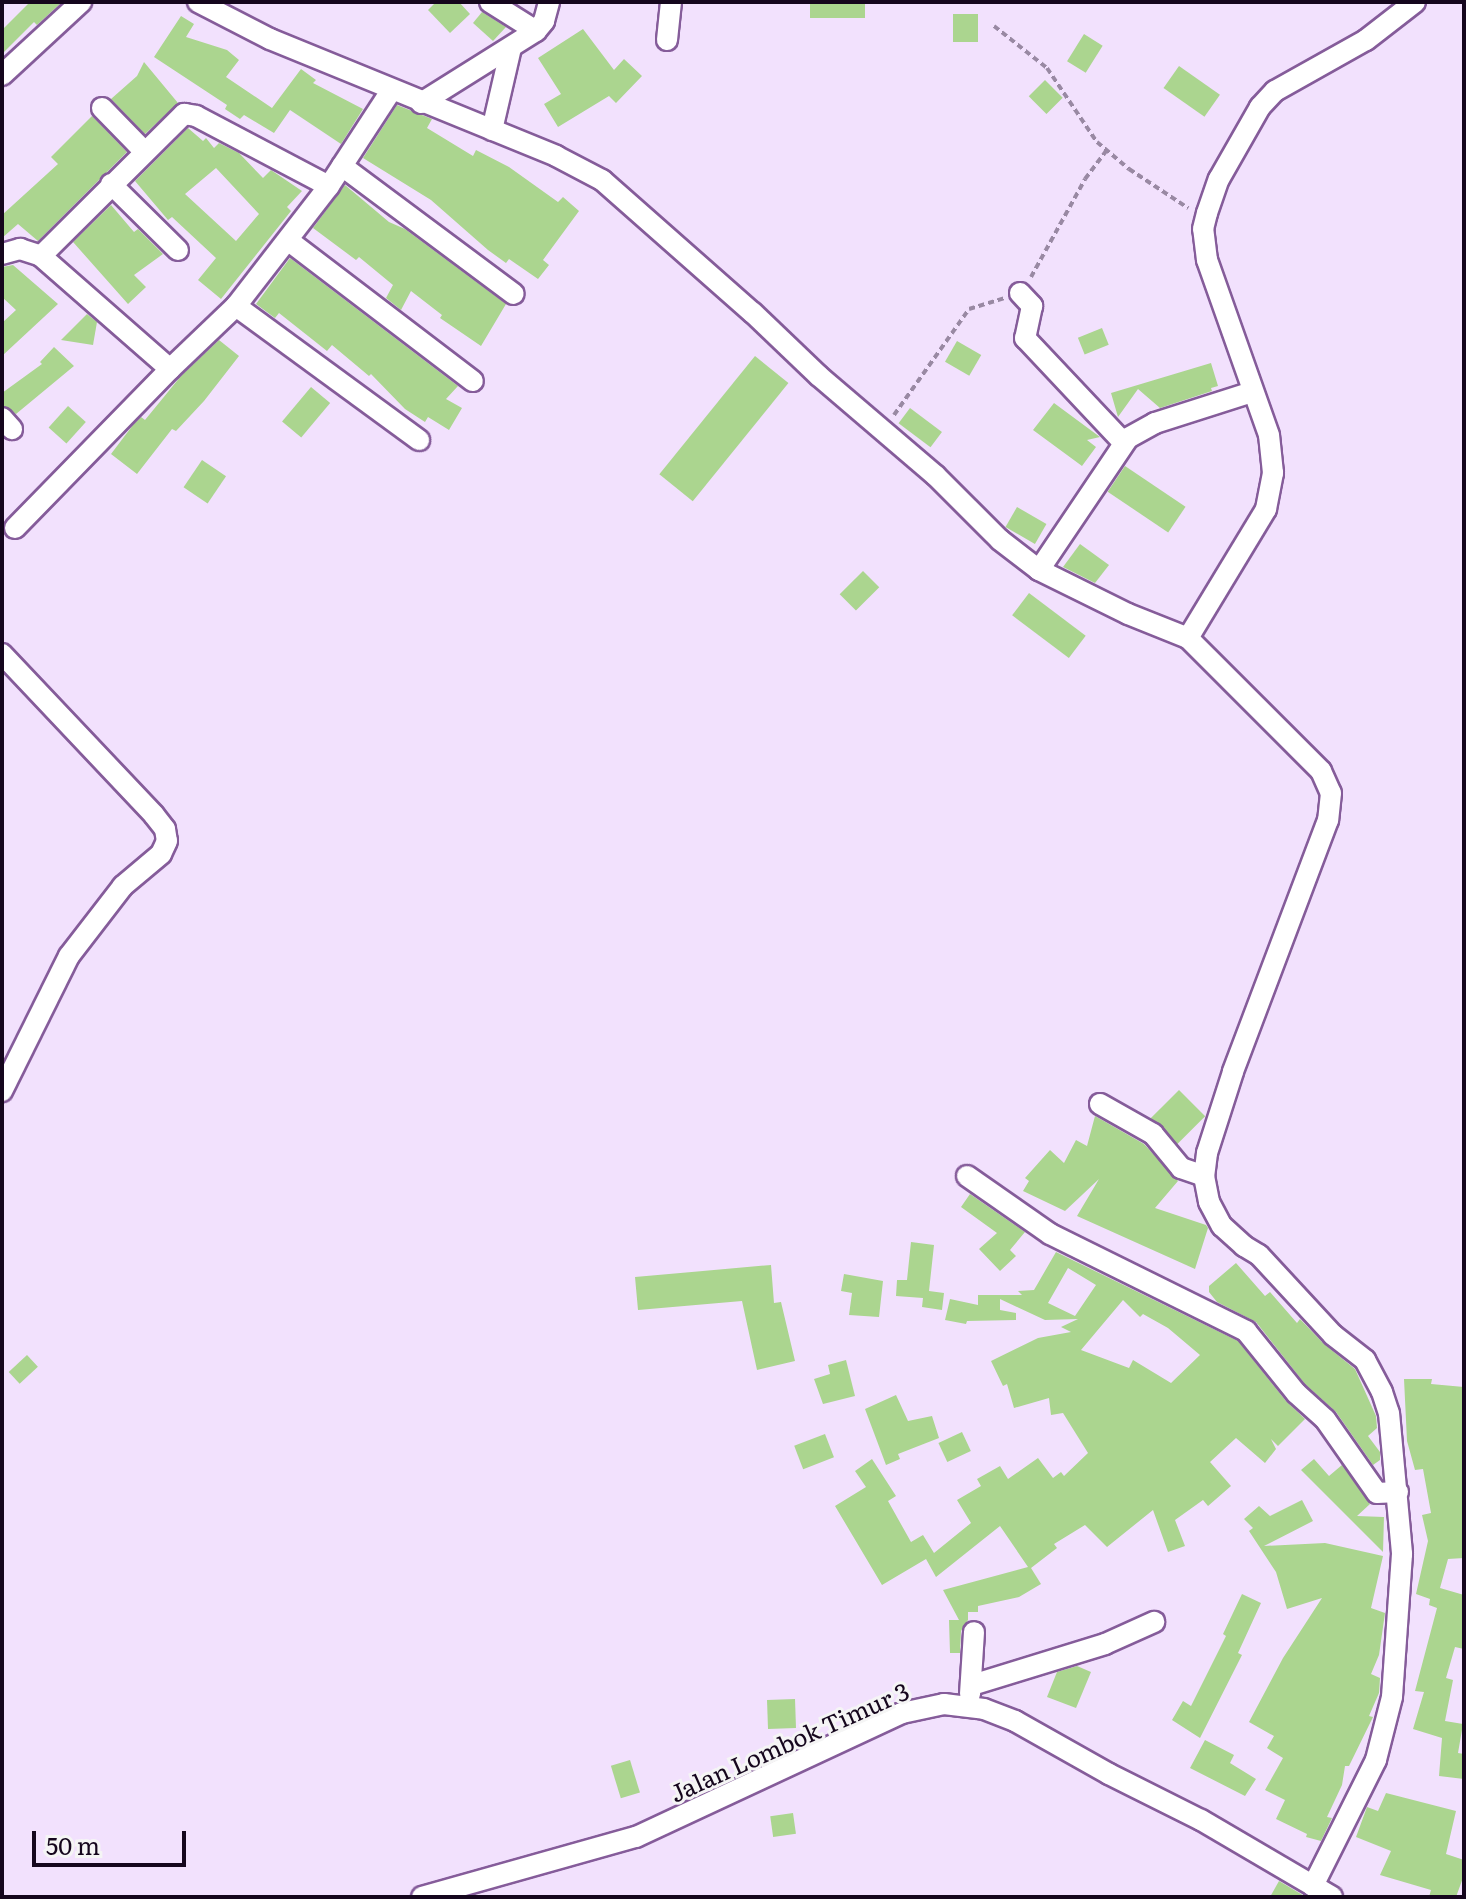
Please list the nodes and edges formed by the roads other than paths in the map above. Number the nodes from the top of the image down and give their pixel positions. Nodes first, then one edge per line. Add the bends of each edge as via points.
1 (81, 2) edge
2 (198, 2) edge
3 (490, 2) edge
4 (549, 2) edge
5 (671, 2) edge
6 (1415, 2) edge
7 (536, 31) junction
8 (667, 40) dead end
9 (511, 48) junction
10 (2, 75) edge
11 (391, 91) junction
12 (421, 103) junction
13 (102, 108) dead end
14 (492, 130) junction
15 (144, 151) junction
16 (342, 166) junction
17 (111, 184) junction
18 (329, 186) junction
19 (289, 241) junction
20 (178, 250) dead end
21 (2, 254) edge
22 (41, 256) junction
23 (1020, 293) road end
24 (514, 294) dead end
25 (236, 306) junction
26 (170, 369) junction
27 (473, 381) dead end
28 (1252, 392) junction
29 (419, 440) dead end
30 (1123, 442) junction
31 (15, 528) dead end
32 (1039, 570) junction
33 (1188, 638) junction
34 (2, 654) edge
35 (2, 1091) edge
36 (1100, 1104) dead end
37 (967, 1176) dead end
38 (1204, 1176) junction
39 (1398, 1492) junction
40 (1154, 1622) dead end
41 (974, 1632) dead end
42 (972, 1685) junction
43 (968, 1706) junction
44 (1313, 1886) junction
45 (422, 1897) edge
46 (1332, 1897) edge

1 - 10 street
2 - 11 street
3 - 7 street
4 - 7 street
5 - 8 street
6 - 28 street via 1366,40 1275,91 1260,107 1219,179 1203,229 1207,260
7 - 9 street
9 - 12 street
9 - 14 street
11 - 12 street
11 - 16 street
12 - 14 street
13 - 15 street
14 - 32 street via 602,180
15 - 17 street
15 - 18 street via 179,117 190,114
16 - 18 street
16 - 24 street
17 - 20 street
17 - 22 street
18 - 19 street
19 - 25 street
19 - 27 street
21 - 22 street via 20,249
22 - 26 street
23 - 30 street via 1032,306 1025,338
25 - 26 street
25 - 29 street
26 - 31 street
28 - 30 street via 1155,423
28 - 33 street via 1271,445 1271,492 1252,536
30 - 32 street
32 - 33 street
33 - 38 street via 1321,771 1332,803 1233,1072
34 - 35 street via 154,815 167,841 161,854 123,886 69,956
36 - 38 street via 1153,1134 1181,1168
37 - 39 street via 1050,1234 1246,1331 1296,1393 1325,1419 1377,1493
38 - 39 street via 1209,1202 1222,1226 1259,1255 1375,1375 1389,1413
39 - 44 street via 1401,1577 1388,1720 1368,1779
40 - 42 street via 1105,1644
41 - 42 street
42 - 43 street
43 - 44 street, Jalan Lombok Timur 3 via 1015,1721
43 - 45 street, Jalan Lombok Timur 3 via 944,1704 902,1713 636,1837
44 - 46 street, Jalan Lombok Timur 3

